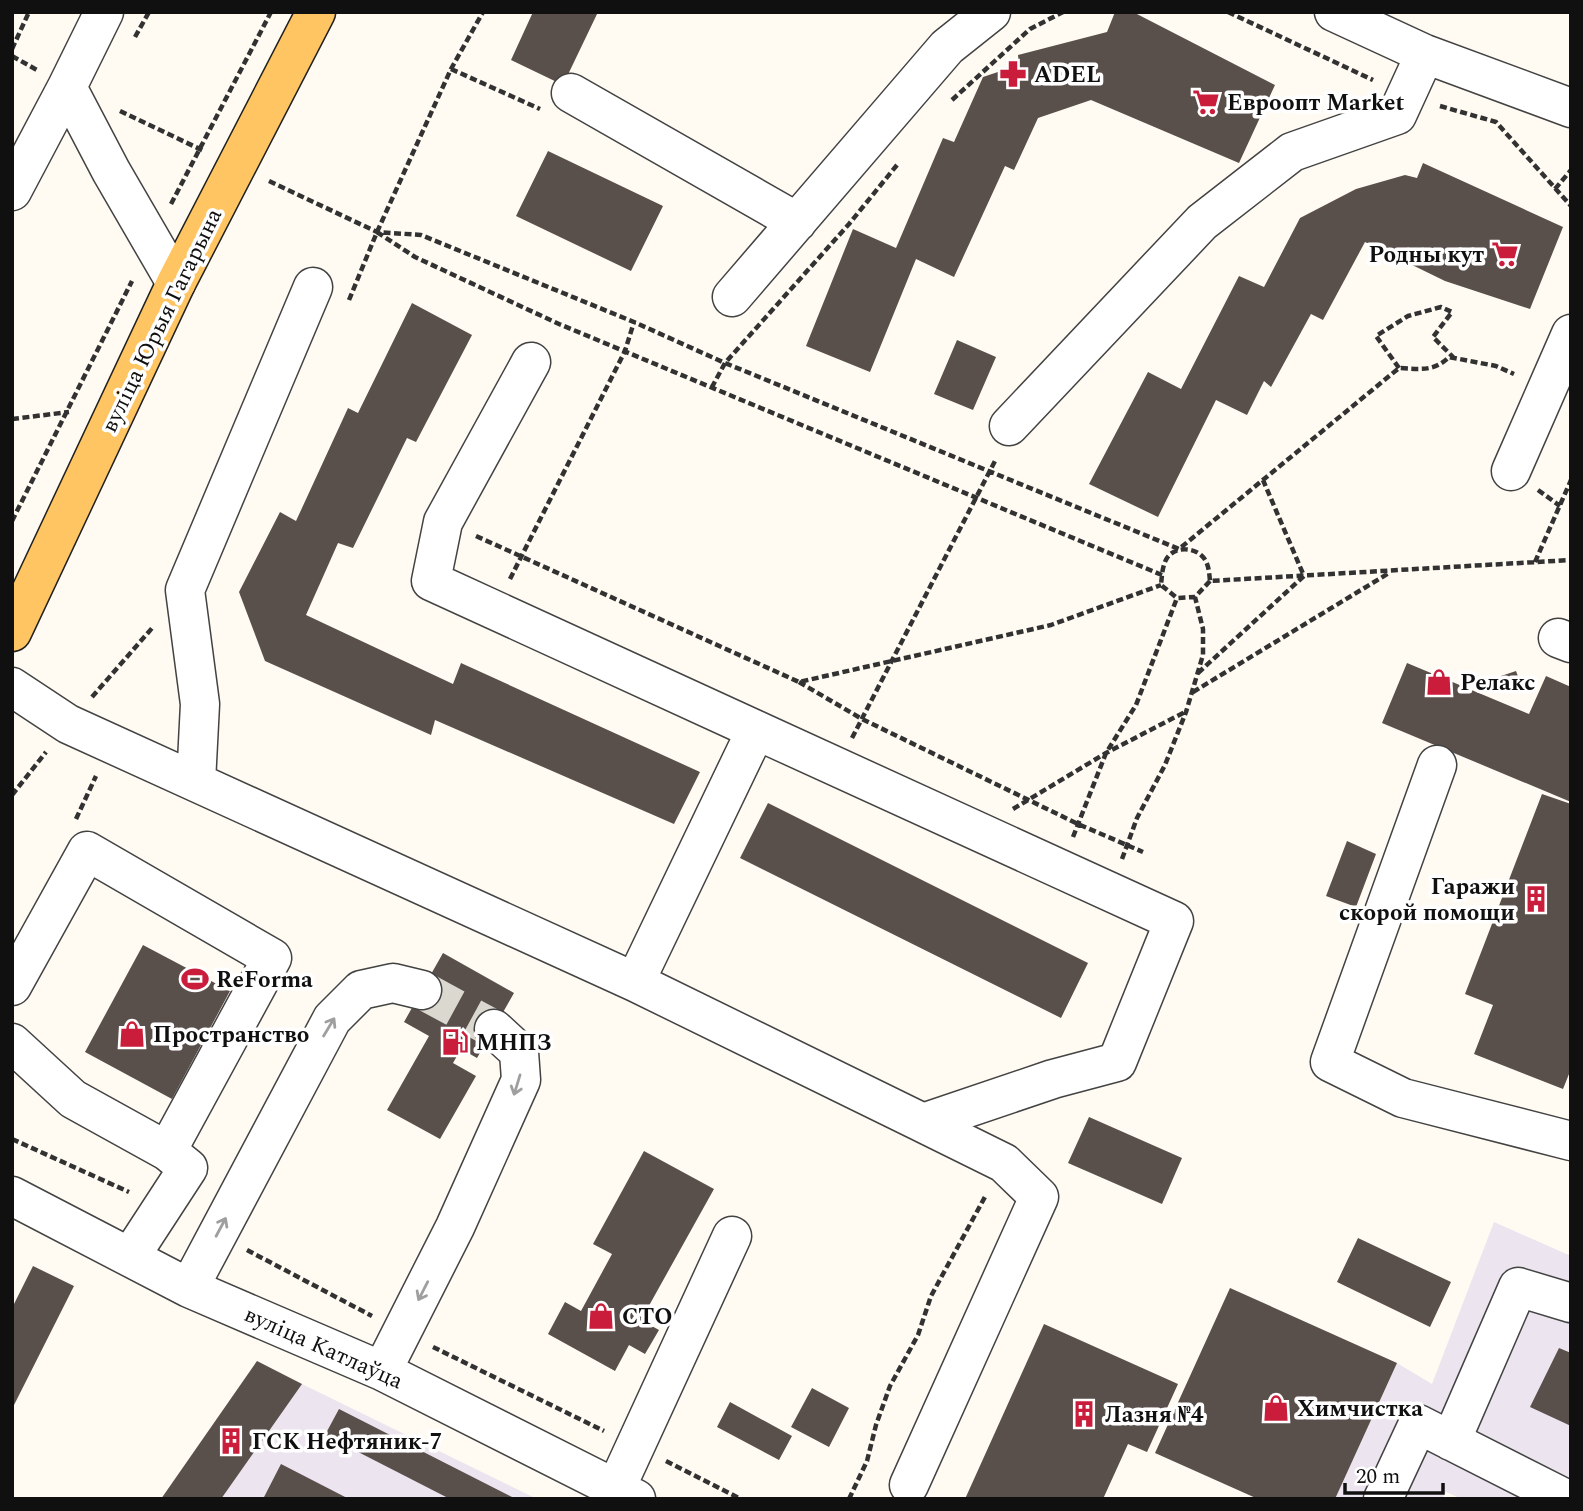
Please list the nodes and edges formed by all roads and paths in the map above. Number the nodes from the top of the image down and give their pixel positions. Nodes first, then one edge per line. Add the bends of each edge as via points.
1 (29, 12) edge
2 (104, 12) edge
3 (316, 12) edge
4 (483, 12) edge
5 (991, 12) edge
6 (1334, 12) edge
7 (12, 49) edge
8 (1425, 54) junction
9 (451, 69) junction
10 (67, 87) junction
11 (571, 93) joint
12 (1571, 108) edge
13 (200, 149) dead end
14 (237, 166) junction
15 (1571, 170) edge
16 (1555, 188) dead end
17 (12, 191) edge
18 (797, 222) junction
19 (377, 232) junction
20 (176, 283) junction
21 (732, 297) dead end
22 (308, 299) joint
23 (634, 322) junction
24 (1571, 334) edge
25 (625, 351) junction
26 (1454, 358) dead end
27 (531, 362) dead end
28 (1399, 368) dead end
29 (712, 387) junction
30 (69, 412) dead end
31 (12, 419) edge
32 (1009, 426) joint
33 (1511, 471) dead end
34 (1263, 480) dead end
35 (1571, 480) edge
36 (978, 498) junction
37 (443, 522) junction
38 (523, 557) junction
39 (1571, 560) edge
40 (1535, 562) junction
41 (1391, 571) junction
42 (1162, 575) junction
43 (1304, 576) junction
44 (1210, 581) junction
45 (1161, 585) junction
46 (185, 590) junction
47 (1195, 597) junction
48 (1177, 598) junction
49 (494, 610) junction
50 (12, 632) edge
51 (890, 662) junction
52 (1197, 674) junction
53 (799, 682) junction
54 (12, 687) edge
55 (1192, 692) junction
56 (1186, 712) junction
57 (862, 719) junction
58 (68, 724) junction
59 (756, 730) junction
60 (112, 744) junction
61 (1105, 753) junction
62 (1437, 765) dead end
63 (838, 766) junction
64 (196, 782) junction
65 (12, 795) edge
66 (1028, 800) junction
67 (75, 821) dead end
68 (1078, 824) junction
69 (978, 830) junction
70 (1127, 845) junction
71 (1143, 852) dead end
72 (1060, 869) junction
73 (1110, 891) junction
74 (635, 982) junction
75 (12, 986) edge
76 (422, 990) tunnel mouth
77 (494, 1028) tunnel mouth
78 (12, 1043) edge
79 (923, 1123) junction
80 (1571, 1141) edge
81 (167, 1151) junction
82 (1004, 1163) junction
83 (12, 1196) edge
84 (732, 1236) dead end
85 (130, 1256) junction
86 (189, 1287) junction
87 (1571, 1303) edge
88 (382, 1371) junction
89 (1451, 1441) junction
90 (909, 1485) dead end
91 (626, 1494) edge
92 (849, 1499) edge
93 (1382, 1499) edge
94 (1566, 1499) edge

1 - 7 path
2 - 10 street
3 - 14 main road, вуліца Юрыя Гагарына
4 - 9 path
5 - 18 street via 947,47
6 - 8 street
8 - 12 street
8 - 32 street via 1397,116 1292,152 1202,222
9 - 11 path via 563,120
9 - 19 path
10 - 17 street
10 - 20 street
11 - 18 street
13 - 14 path
14 - 19 path
14 - 20 main road, вуліца Юрыя Гагарына
15 - 16 path
18 - 21 street
19 - 22 path via 347,305 328,317
19 - 23 path via 421,235
19 - 25 path via 415,257
20 - 50 main road, вуліца Юрыя Гагарына
22 - 46 street
23 - 25 path
23 - 29 path via 725,363
24 - 33 street
25 - 29 path
25 - 38 path
26 - 28 path via 1433,337 1452,312 1441,307 1408,316 1376,336
27 - 37 street
29 - 36 path
30 - 31 path
32 - 36 path
34 - 43 path
35 - 40 path
36 - 42 path
36 - 51 path
37 - 38 path
37 - 49 street via 431,581
38 - 49 path
38 - 53 path
39 - 40 path
40 - 41 path
41 - 43 path
41 - 55 path
42 - 44 path via 1168,555 1189,549 1202,556
42 - 45 path
43 - 44 path
43 - 52 path
44 - 47 path
45 - 48 path
45 - 51 path via 1051,625
46 - 58 path
46 - 64 street via 200,704
47 - 48 path
47 - 52 path via 1203,629
48 - 61 path via 1136,705
49 - 59 street
51 - 53 path
51 - 57 path
52 - 55 path
53 - 57 path
54 - 58 street
55 - 56 path
56 - 61 path
56 - 70 path
57 - 63 path
57 - 66 path
58 - 60 street
58 - 65 path
59 - 63 street
59 - 74 street
60 - 64 street
60 - 67 path
61 - 66 path
61 - 68 path
62 - 80 street via 1330,1062 1403,1098
63 - 69 street
64 - 74 street
66 - 68 path
66 - 69 path
68 - 70 path
68 - 72 path
69 - 72 street
70 - 71 path
70 - 73 path
72 - 73 street
73 - 79 street via 1174,920 1117,1062
74 - 79 street
75 - 81 street via 88,851 272,958
86 -> 76 street via 332,1019 361,990 393,983
77 -> 88 street via 519,1052 521,1080 455,1227
78 - 81 street via 73,1099
79 - 82 street
81 - 85 street via 188,1168
82 - 90 street via 1039,1196
82 - 92 path via 931,1296 918,1335 890,1386 867,1461
83 - 85 street, вуліца Катлаўца
84 - 91 street
85 - 86 street, вуліца Катлаўца
86 - 88 street, вуліца Катлаўца
87 - 89 street via 1518,1287
88 - 91 street, вуліца Катлаўца
89 - 93 street via 1418,1424
89 - 94 street

